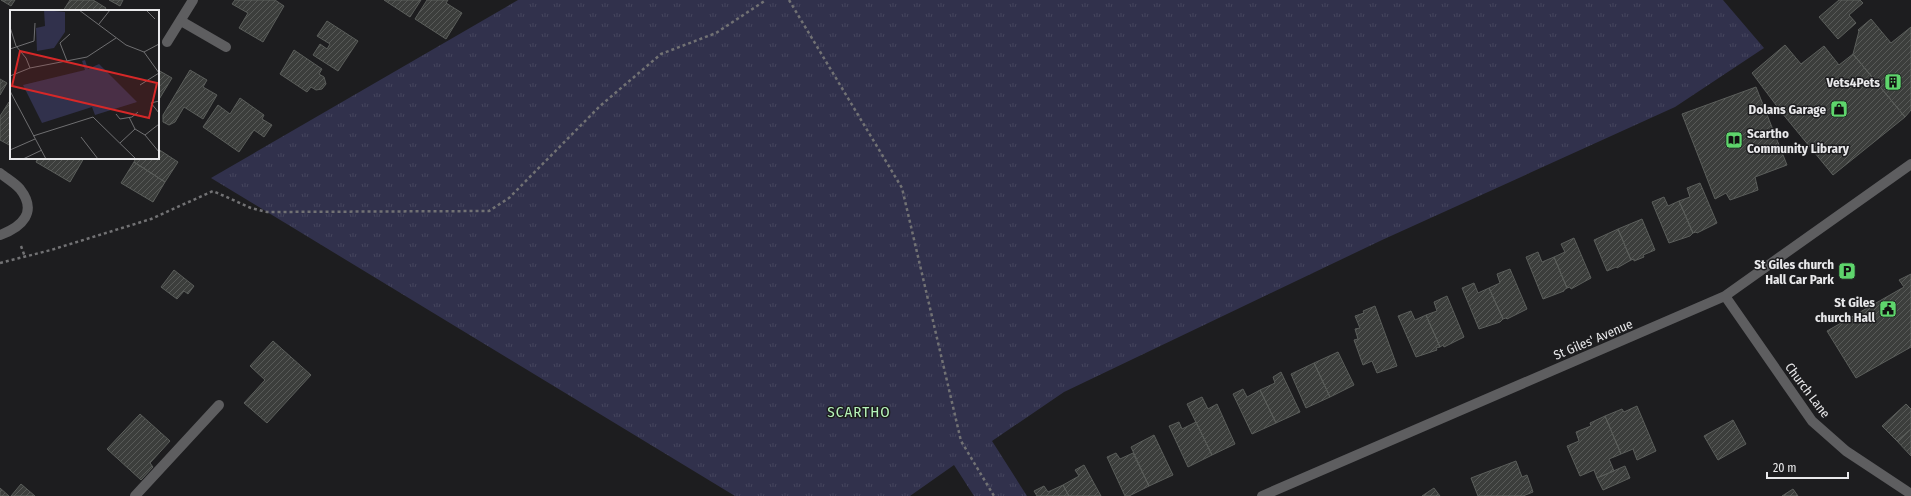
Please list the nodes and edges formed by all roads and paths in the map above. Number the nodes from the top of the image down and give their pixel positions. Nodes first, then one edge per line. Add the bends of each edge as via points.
1 (193, 0) edge
2 (766, 0) edge
3 (789, 0) edge
4 (180, 21) junction
5 (167, 42) dead end
6 (226, 47) dead end
7 (1911, 164) edge
8 (0, 173) edge
9 (0, 235) edge
10 (0, 263) edge
11 (1725, 296) junction
12 (219, 404) dead end
13 (1911, 494) edge
14 (135, 496) edge
15 (994, 496) edge
16 (1262, 496) edge

1 - 4 street
2 - 10 path via 716,33 661,54 600,106 509,198 489,211 266,212 213,191 151,219 52,250
3 - 15 path via 902,188 960,441
4 - 5 street
4 - 6 street
7 - 11 street, St Giles' Avenue
8 - 9 street via 20,188 26,201 27,215 21,225
11 - 13 street, Church Lane via 1812,421 1846,451
11 - 16 street, St Giles' Avenue
12 - 14 street

